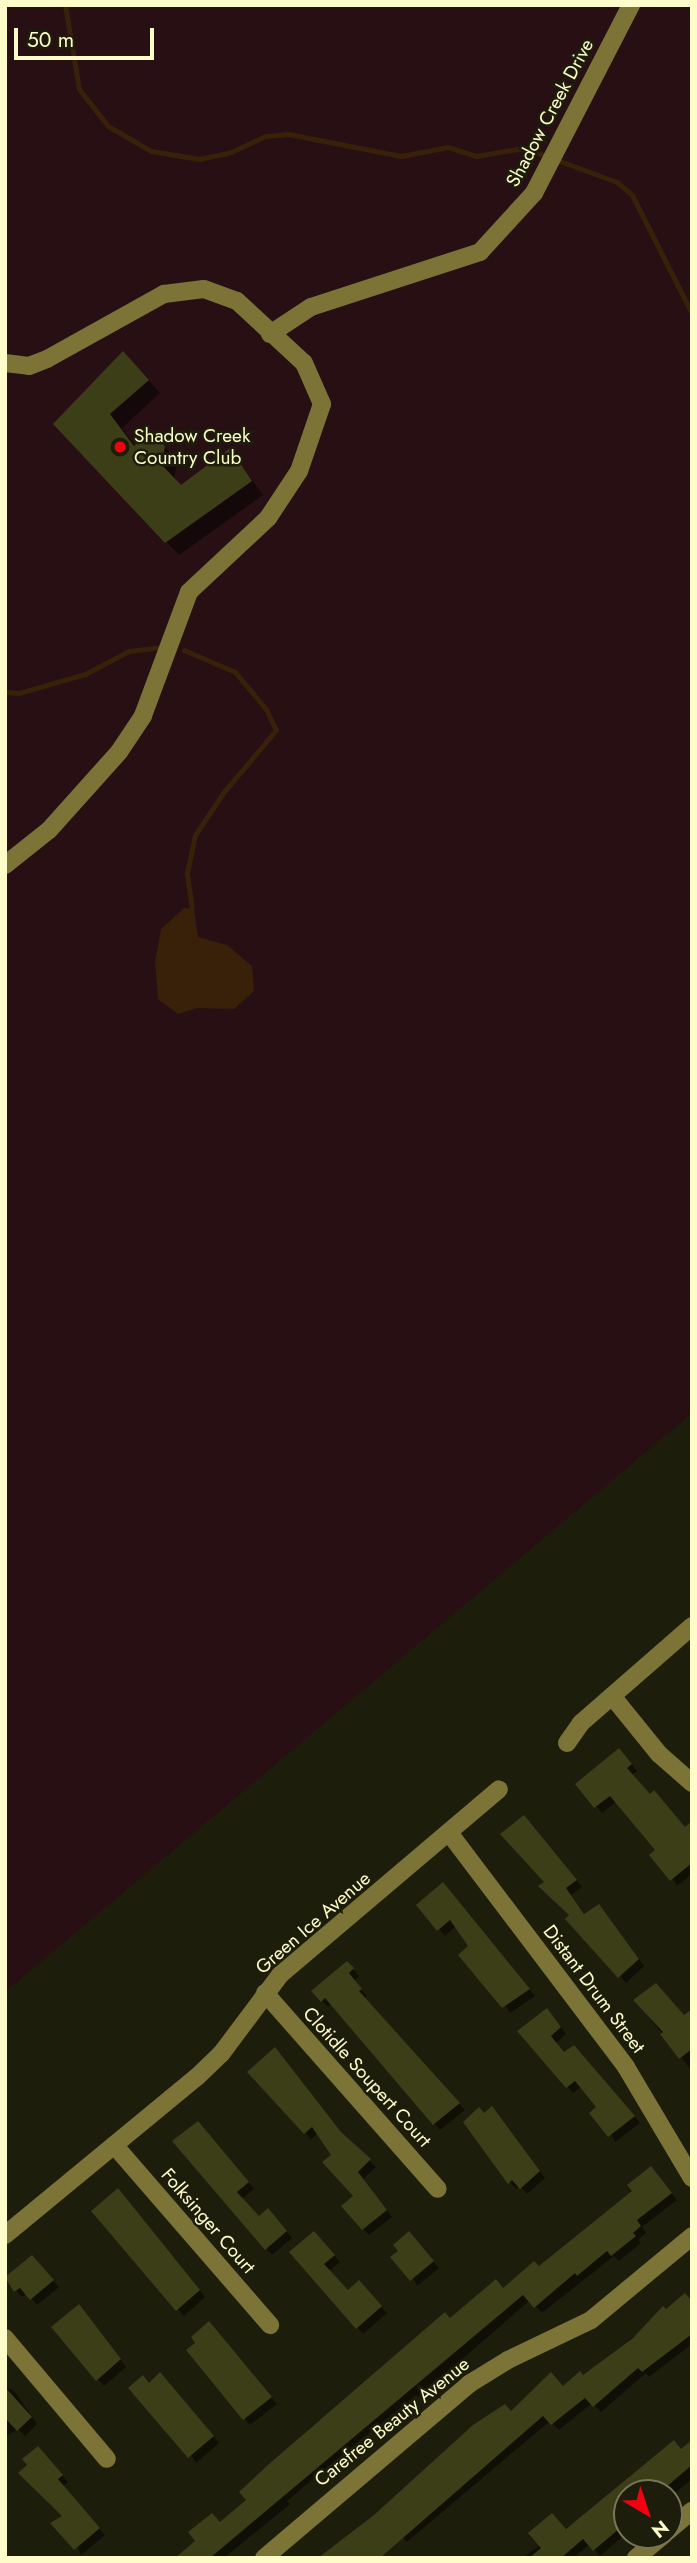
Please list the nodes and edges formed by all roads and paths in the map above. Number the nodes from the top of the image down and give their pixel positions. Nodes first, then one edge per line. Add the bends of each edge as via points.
1 (631, 5) edge
2 (270, 334) junction
3 (5, 363) edge
4 (5, 865) edge
5 (692, 1626) edge
6 (612, 1696) junction
7 (567, 1743) dead end
8 (692, 1783) edge
9 (499, 1789) dead end
10 (450, 1834) junction
11 (265, 1993) junction
12 (115, 2146) junction
13 (692, 2178) edge
14 (438, 2189) dead end
15 (5, 2235) edge
16 (692, 2236) edge
17 (270, 2325) dead end
18 (5, 2338) edge
19 (107, 2459) dead end
20 (264, 2558) edge

1 - 2 street, Shadow Creek Drive via 534,193 480,252 311,307
2 - 3 street via 225,294 179,289 47,359 29,366
2 - 4 street via 304,363 322,404 299,471 252,537 215,563 189,592 143,716 119,752 49,831
5 - 6 street
6 - 7 street
6 - 8 street via 659,1754
9 - 10 street, Green Ice Avenue
10 - 11 street, Green Ice Avenue via 280,1975
10 - 13 street, Distant Drum Street via 626,2067
11 - 12 street, Green Ice Avenue via 220,2054
11 - 14 street, Clotidle Soupert Court
12 - 15 street, Green Ice Avenue
12 - 17 street, Folksinger Court
16 - 20 street, Carefree Beauty Avenue via 590,2320 469,2384
18 - 19 street

